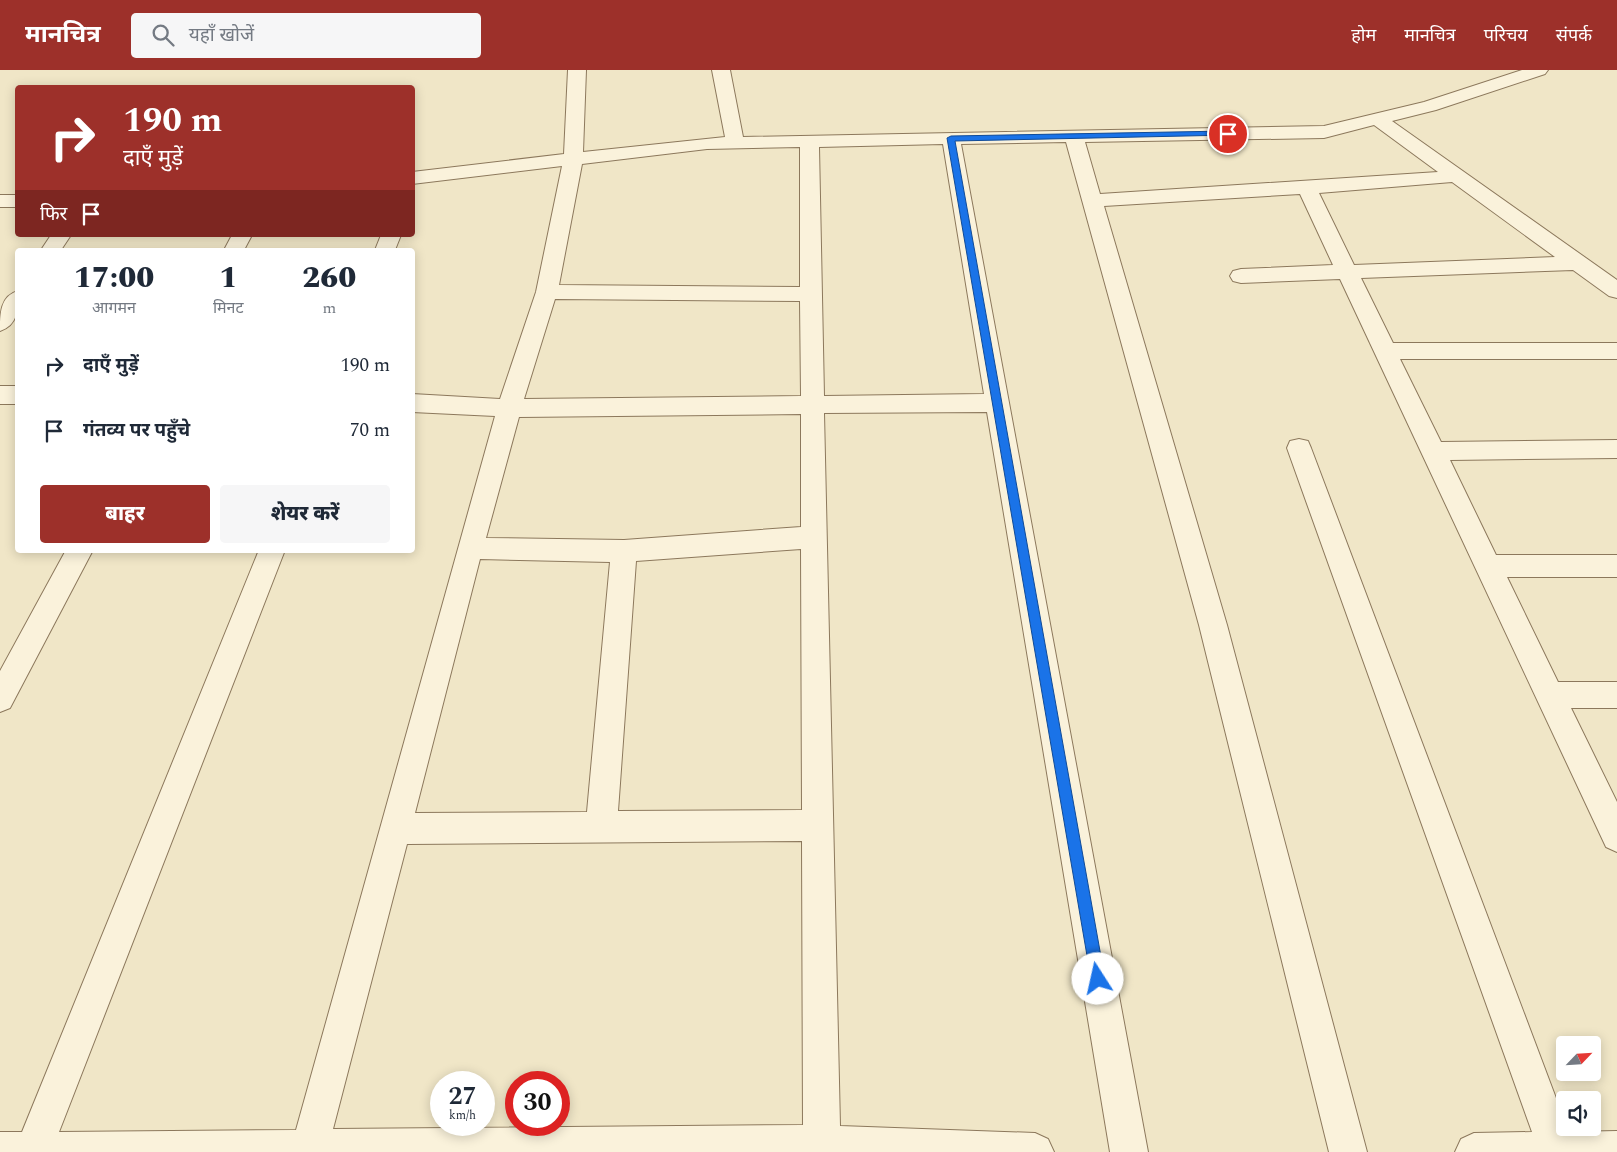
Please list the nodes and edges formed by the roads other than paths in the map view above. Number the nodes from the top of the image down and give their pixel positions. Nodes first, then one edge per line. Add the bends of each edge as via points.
1 (577, 70) edge
2 (721, 70) edge
3 (1539, 70) edge
4 (1377, 119) junction
5 (1074, 136) junction
6 (951, 138) junction
7 (809, 141) junction
8 (735, 142) junction
9 (573, 159) junction
10 (1456, 176) junction
11 (415, 178) edge
12 (1307, 188) junction
13 (0, 201) edge
14 (15, 201) edge
15 (1092, 201) junction
16 (60, 237) edge
17 (52, 248) edge
18 (1577, 263) junction
19 (1347, 272) junction
20 (1241, 276) dead end
21 (547, 292) junction
22 (1617, 292) edge
23 (811, 294) junction
24 (15, 302) edge
25 (0, 323) edge
26 (1384, 351) junction
27 (1617, 351) edge
28 (0, 395) edge
29 (15, 395) edge
30 (415, 403) edge
31 (997, 403) junction
32 (812, 406) junction
33 (509, 408) junction
34 (1299, 448) dead end
35 (1617, 449) edge
36 (1433, 451) junction
37 (814, 537) junction
38 (470, 548) junction
39 (624, 551) junction
40 (78, 553) edge
41 (271, 553) edge
42 (1488, 566) junction
43 (1617, 566) edge
44 (1549, 695) junction
45 (1617, 695) edge
46 (0, 700) edge
47 (818, 824) junction
48 (601, 827) junction
49 (394, 829) junction
50 (1617, 836) edge
51 (822, 1148) edge
52 (309, 1149) junction
53 (254, 1150) edge
54 (1617, 1150) edge
55 (16, 1151) edge
56 (1557, 1151) edge
57 (1035, 1152) edge
58 (1128, 1152) edge
59 (1348, 1152) edge
60 (1474, 1152) edge

1 - 9 street
2 - 8 street
3 - 4 street via 1430,106
4 - 5 street via 1324,132
4 - 10 street
5 - 6 street
5 - 15 street
6 - 7 street
6 - 31 street
7 - 8 street
7 - 23 street
8 - 9 street via 707,142
9 - 11 street
9 - 21 street
10 - 12 street
10 - 18 street
12 - 15 street
12 - 19 street
13 - 14 street
15 - 59 street via 1213,625
16 - 17 street
18 - 19 street
18 - 22 street
19 - 20 street
19 - 26 street
21 - 23 street
21 - 33 street
23 - 32 street
24 - 25 street
26 - 27 street
26 - 36 street
28 - 29 street
30 - 33 street
31 - 32 street
31 - 58 street
32 - 33 street
32 - 37 street
33 - 38 street
34 - 56 street
35 - 36 street
36 - 42 street
37 - 39 street
37 - 47 street
38 - 39 street
38 - 49 street
39 - 48 street
40 - 46 street
41 - 55 street
42 - 43 street
42 - 44 street
44 - 45 street
44 - 50 street
47 - 48 street
47 - 51 street
48 - 49 street
49 - 52 street
51 - 52 street
51 - 57 street
52 - 53 street
53 - 55 street
54 - 56 street
56 - 60 street

